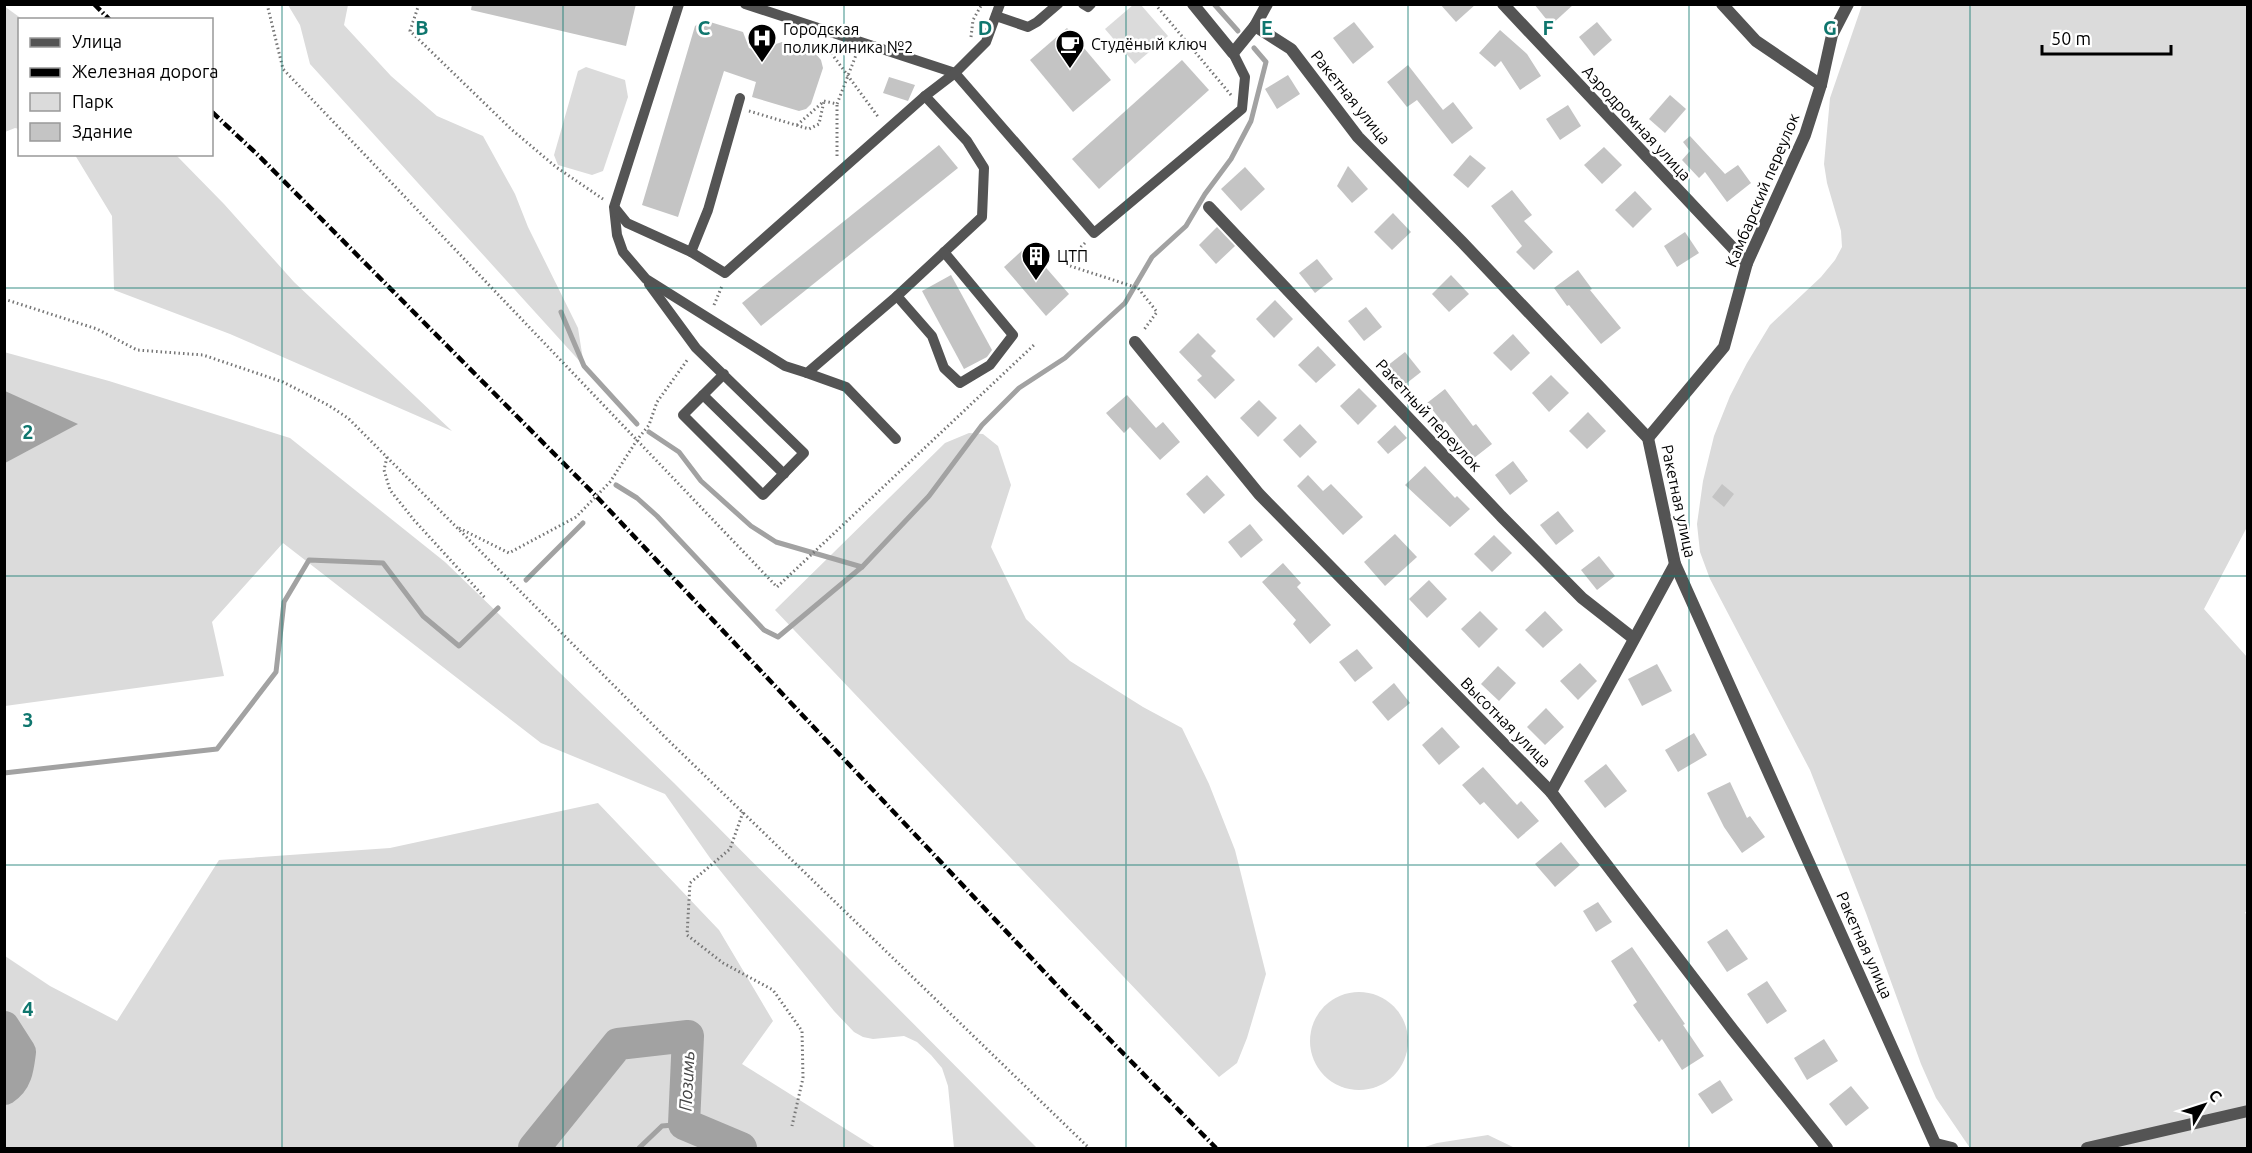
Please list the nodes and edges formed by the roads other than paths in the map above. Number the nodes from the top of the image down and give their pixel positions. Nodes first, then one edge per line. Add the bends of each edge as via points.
1 (679, 4) edge
2 (744, 4) edge
3 (1000, 4) edge
4 (1058, 4) edge
5 (1083, 4) edge
6 (1091, 4) edge
7 (1193, 4) edge
8 (1267, 4) edge
9 (1503, 4) edge
10 (1722, 4) edge
11 (1848, 4) edge
12 (996, 16) junction
13 (1255, 26) junction
14 (1233, 53) junction
15 (955, 73) junction
16 (1821, 86) junction
17 (925, 96) junction
18 (739, 102) road end
19 (614, 207) junction
20 (1209, 207) dead end
21 (691, 252) junction
22 (944, 252) junction
23 (1747, 263) junction
24 (646, 279) junction
25 (897, 296) junction
26 (1135, 342) road end
27 (807, 373) junction
28 (724, 374) junction
29 (703, 395) junction
30 (1648, 438) junction
31 (896, 439) dead end
32 (784, 474) junction
33 (1675, 564) junction
34 (1633, 638) junction
35 (1551, 792) junction
36 (2247, 1111) edge
37 (1936, 1147) edge
38 (1827, 1149) edge
39 (1952, 1149) edge
40 (2087, 1149) edge

1 - 19 lane
2 - 15 lane
3 - 12 lane
4 - 12 lane via 1028,27
5 - 6 lane
7 - 14 street
8 - 13 street
9 - 23 street, Аэродромная улица
10 - 16 street via 1756,41
11 - 16 street, Камбарский переулок via 1832,35
12 - 15 lane via 986,42
13 - 14 street
13 - 30 street, Ракетная улица via 1291,48 1358,137
14 - 15 lane via 1245,77 1242,109 1094,233
15 - 17 lane
16 - 23 street, Камбарский переулок via 1805,135
17 - 21 lane via 725,273
17 - 22 lane via 967,141 984,168 982,217
18 - 21 lane via 708,210
19 - 21 lane via 627,223
19 - 24 lane via 623,252
20 - 34 street, Ракетный переулок via 1501,516 1582,598
22 - 25 lane
22 - 25 lane via 1013,335 990,366 960,383 944,368 932,336
23 - 30 street, Камбарский переулок via 1724,346
24 - 27 lane via 753,348
24 - 28 lane via 696,348
25 - 27 lane
26 - 35 street, Высотная улица via 1259,494
27 - 31 lane via 846,387
28 - 29 lane
28 - 32 lane via 804,453
29 - 32 lane
29 - 32 lane via 683,415 763,495
30 - 33 street, Ракетная улица
33 - 34 street
33 - 37 street, Ракетная улица
34 - 35 street
35 - 38 street, Высотная улица
36 - 40 street
37 - 39 street

